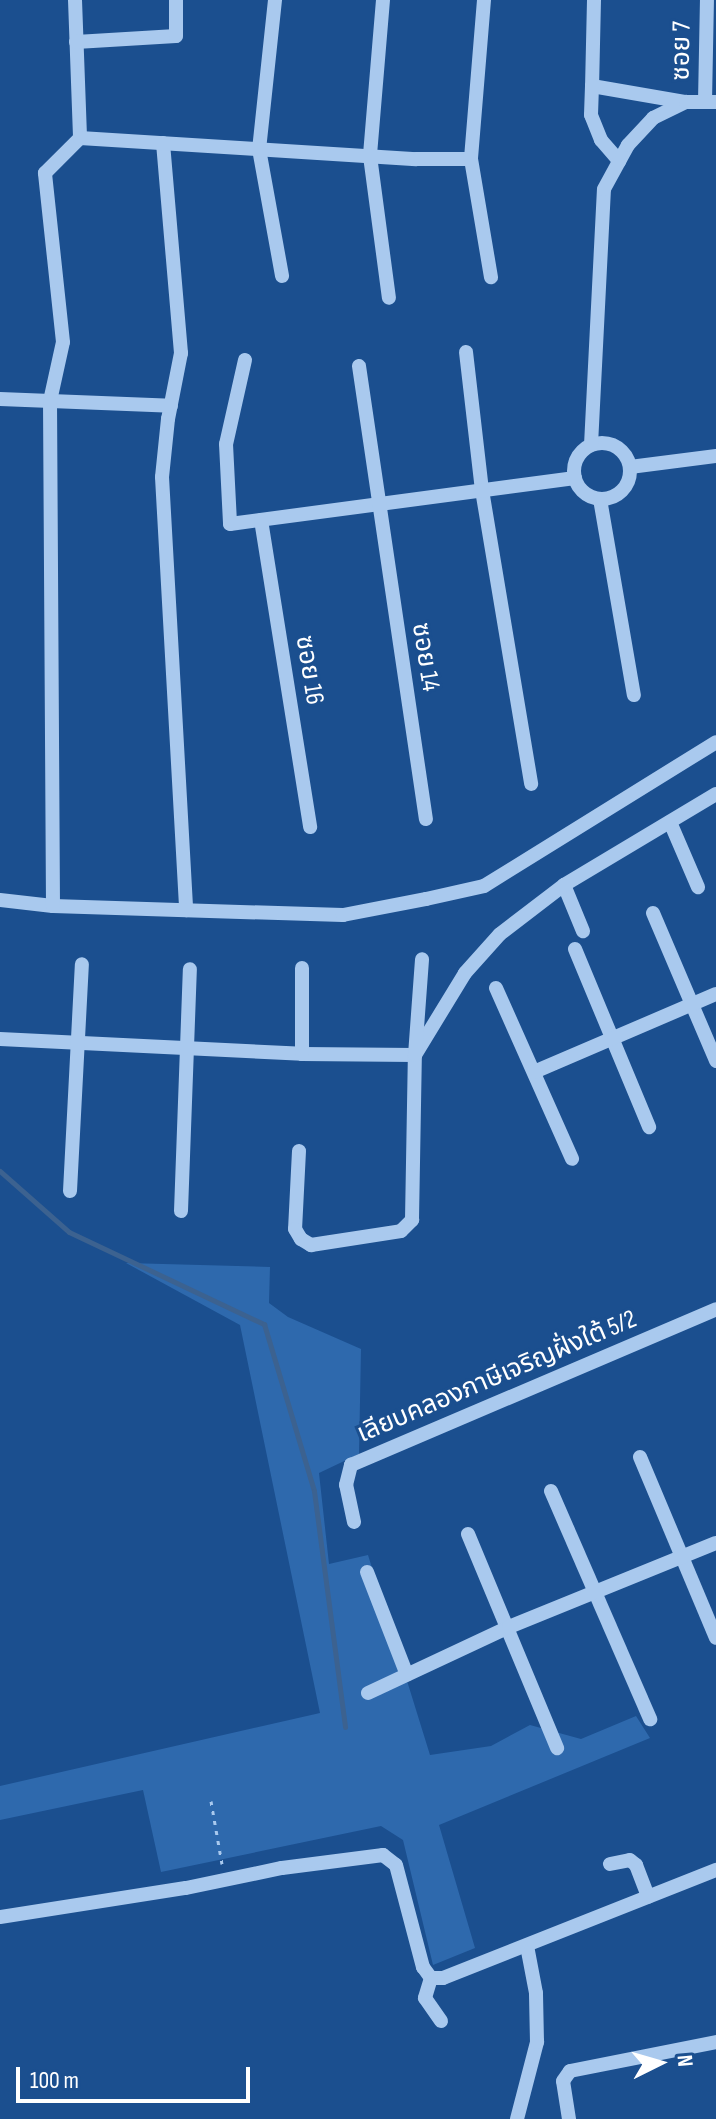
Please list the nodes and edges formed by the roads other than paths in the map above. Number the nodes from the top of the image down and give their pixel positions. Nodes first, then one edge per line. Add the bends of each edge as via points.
1 (75, 0) edge
2 (176, 0) edge
3 (275, 0) edge
4 (383, 0) edge
5 (484, 0) edge
6 (594, 0) edge
7 (707, 0) edge
8 (76, 42) junction
9 (592, 86) junction
10 (686, 102) junction
11 (710, 102) edge
12 (80, 138) junction
13 (163, 143) junction
14 (259, 149) junction
15 (370, 156) junction
16 (471, 159) junction
17 (619, 161) junction
18 (282, 276) dead end
19 (491, 277) dead end
20 (389, 298) dead end
21 (466, 352) dead end
22 (245, 360) dead end
23 (359, 366) dead end
24 (0, 399) edge
25 (50, 401) junction
26 (171, 406) junction
27 (591, 445) junction
28 (716, 456) edge
29 (630, 467) junction
30 (575, 478) junction
31 (482, 490) junction
32 (600, 499) junction
33 (377, 503) junction
34 (261, 520) junction
35 (634, 695) dead end
36 (716, 742) edge
37 (531, 784) dead end
38 (716, 794) edge
39 (426, 819) dead end
40 (670, 822) junction
41 (310, 827) dead end
42 (564, 885) junction
43 (698, 887) dead end
44 (0, 900) edge
45 (53, 906) junction
46 (186, 910) junction
47 (653, 913) dead end
48 (583, 931) dead end
49 (575, 949) dead end
50 (422, 959) dead end
51 (82, 964) dead end
52 (302, 968) dead end
53 (190, 969) dead end
54 (496, 988) dead end
55 (716, 994) edge
56 (690, 1005) junction
57 (613, 1038) junction
58 (0, 1039) edge
59 (78, 1041) junction
60 (186, 1046) junction
61 (302, 1054) junction
62 (415, 1055) junction
63 (716, 1061) edge
64 (534, 1072) junction
65 (649, 1127) dead end
66 (299, 1151) dead end
67 (572, 1159) dead end
68 (70, 1191) dead end
69 (181, 1211) dead end
70 (716, 1309) edge
71 (640, 1457) dead end
72 (551, 1491) dead end
73 (354, 1522) dead end
74 (468, 1534) dead end
75 (716, 1543) edge
76 (682, 1557) junction
77 (367, 1572) dead end
78 (596, 1591) junction
79 (509, 1627) junction
80 (716, 1638) edge
81 (407, 1675) junction
82 (368, 1693) dead end
83 (650, 1719) dead end
84 (557, 1748) dead end
85 (610, 1864) dead end
86 (716, 1870) edge
87 (648, 1897) junction
88 (0, 1917) edge
89 (527, 1946) junction
90 (431, 1978) junction
91 (441, 2021) dead end
92 (716, 2042) edge
93 (517, 2119) edge
94 (569, 2119) edge

1 - 8 street
2 - 8 street via 176,36
3 - 14 street
4 - 15 street
5 - 16 street
6 - 9 street
7 - 11 street, ซอย 7
8 - 12 street
9 - 10 street
9 - 17 street via 591,115 601,140
10 - 11 street
10 - 17 street via 653,118
12 - 13 street
12 - 25 street via 45,173 63,342
13 - 14 street
13 - 26 street via 181,353
14 - 15 street
14 - 18 street
15 - 16 street
15 - 20 street
16 - 19 street
17 - 27 street via 604,189
21 - 31 street
22 - 34 street via 226,444 230,524
23 - 33 street, ซอย 14
24 - 25 street
25 - 26 street
25 - 45 street
26 - 46 street via 162,477
27 - 29 street via 612,445
27 - 30 street via 579,455
28 - 29 street
29 - 32 street via 619,493
30 - 31 street
30 - 32 street via 588,496
31 - 33 street
31 - 37 street
32 - 35 street
33 - 34 street
33 - 39 street, ซอย 14
34 - 41 street, ซอย 16
36 - 46 street via 484,886 343,915
38 - 40 street
40 - 42 street
40 - 43 street
42 - 48 street
42 - 62 street via 500,934 465,973
44 - 45 street
45 - 46 street
47 - 56 street
49 - 57 street
50 - 62 street
51 - 59 street
52 - 61 street
53 - 60 street
54 - 64 street
55 - 56 street
56 - 57 street
56 - 63 street
57 - 64 street
57 - 65 street
58 - 59 street
59 - 60 street
59 - 68 street
60 - 61 street
60 - 69 street
61 - 62 street
62 - 66 street via 414,1206 412,1220 401,1231 311,1245 301,1239 295,1229
64 - 67 street
70 - 73 street, เลียบคลองภาษีเจริญฝั่งใต้ 5/2 via 351,1465 346,1485
71 - 76 street
72 - 78 street
74 - 79 street
75 - 76 street
76 - 78 street
76 - 80 street
77 - 81 street
78 - 79 street
78 - 83 street
79 - 81 street
79 - 84 street
81 - 82 street
85 - 87 street via 630,1860 636,1865
86 - 87 street
87 - 89 street
88 - 90 street via 383,1855 396,1865 423,1967
89 - 90 street
89 - 93 street via 536,1993 537,2042
90 - 91 street via 425,1998
92 - 94 street via 570,2071 563,2081

